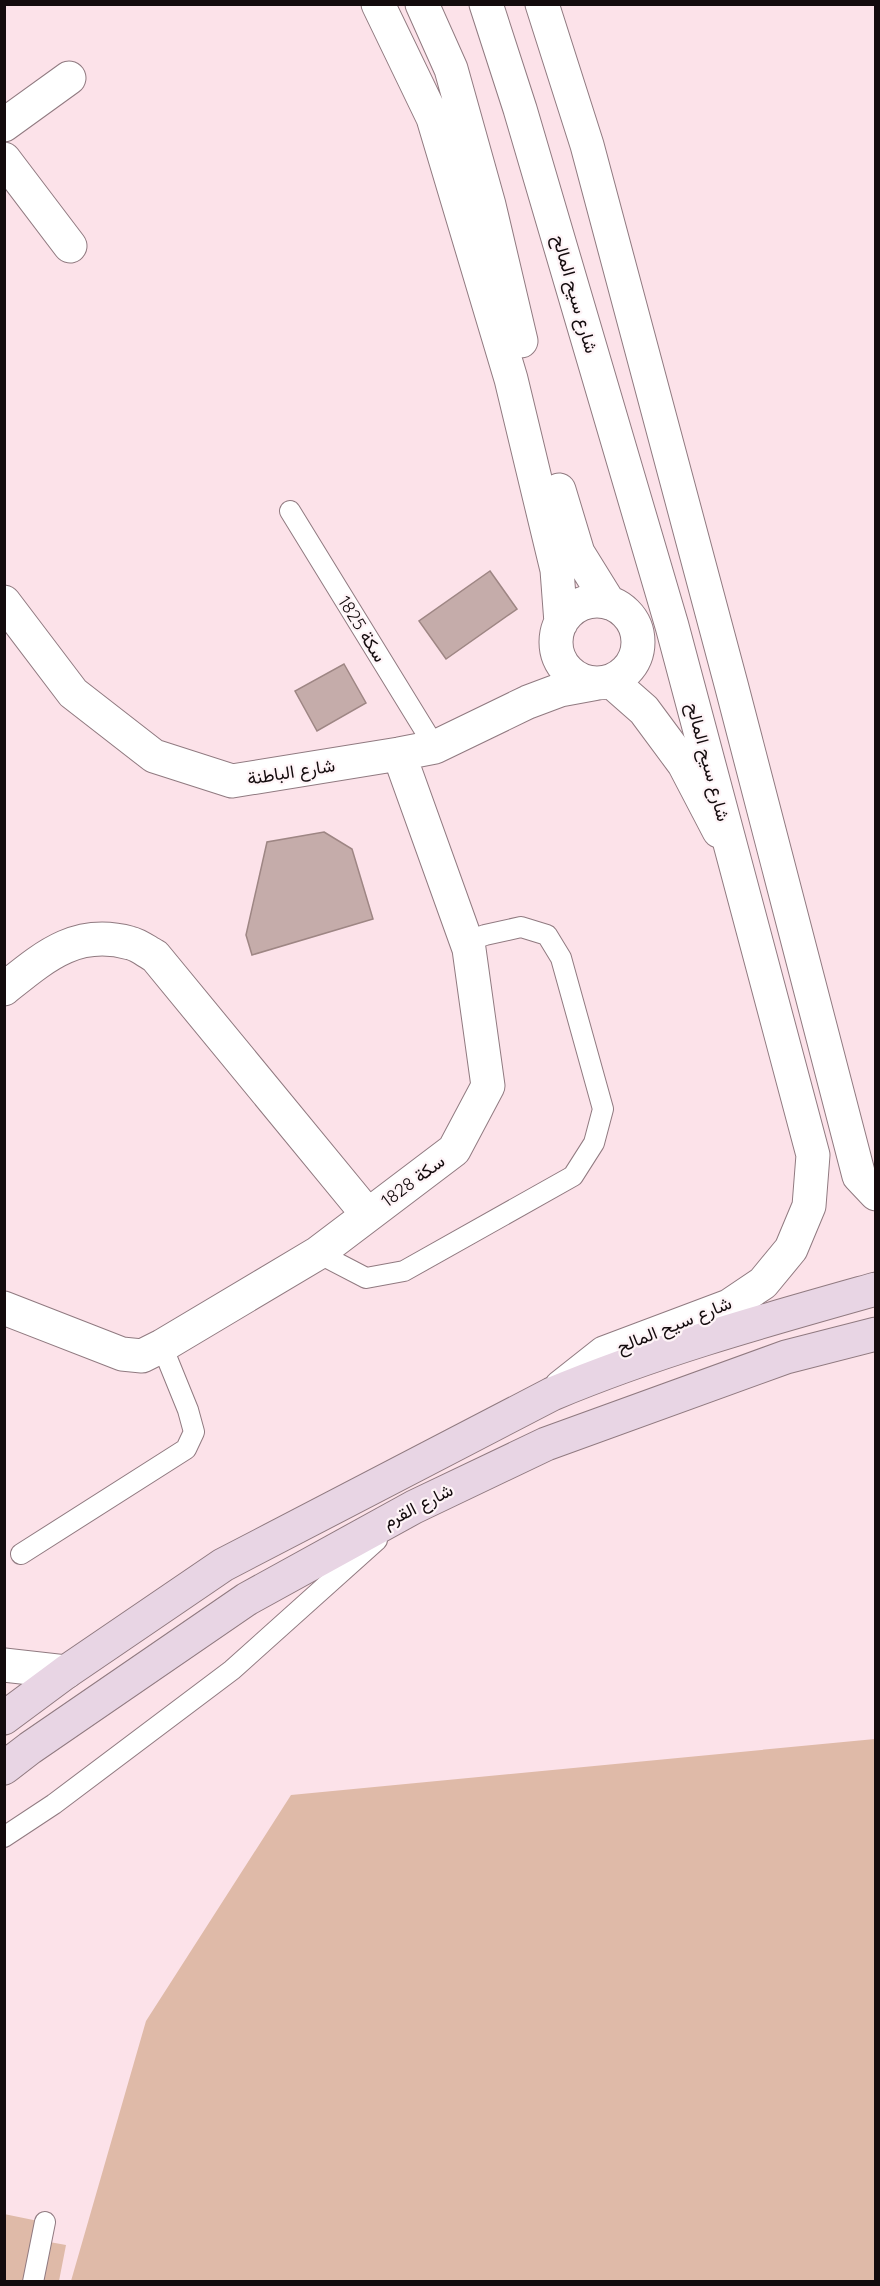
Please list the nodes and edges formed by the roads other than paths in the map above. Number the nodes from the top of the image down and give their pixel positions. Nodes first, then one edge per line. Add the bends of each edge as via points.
1 (378, 4) edge
2 (422, 4) edge
3 (486, 4) edge
4 (542, 4) edge
5 (554, 4) edge
6 (561, 62) junction
7 (69, 78) dead end
8 (4, 125) edge
9 (4, 159) edge
10 (70, 246) dead end
11 (290, 511) dead end
12 (4, 602) edge
13 (609, 603) junction
14 (559, 634) junction
15 (604, 682) junction
16 (528, 702) junction
17 (435, 747) junction
18 (399, 754) junction
19 (736, 871) junction
20 (466, 942) junction
21 (4, 990) edge
22 (876, 1194) edge
23 (368, 1215) junction
24 (318, 1253) junction
25 (876, 1289) edge
26 (4, 1308) edge
27 (876, 1334) edge
28 (162, 1346) junction
29 (552, 1394) junction
30 (414, 1507) junction
31 (21, 1554) dead end
32 (4, 1665) edge
33 (66, 1672) junction
34 (4, 1718) edge
35 (4, 1768) edge
36 (4, 1837) edge
37 (45, 2222) dead end
38 (33, 2282) edge

1 - 14 street via 433,118 511,379 558,570
2 - 13 street via 451,69 489,205 548,452 579,553
3 - 19 street, شارع سيح المالح via 672,626
4 - 6 street
5 - 6 street
6 - 22 street via 587,145 716,627 859,1176
7 - 8 street
9 - 10 street
11 - 17 lane, سكة 1825
12 - 18 street, شارع الباطنة via 73,693 154,756 232,781
13 - 14 street via 587,602 576,607
13 - 15 street via 630,618 638,642 631,666
14 - 15 street via 560,658 574,677
14 - 16 street, شارع الباطنة via 548,673
15 - 16 street, شارع الباطنة via 560,690
15 - 19 street via 644,710 684,764
16 - 17 street, شارع الباطنة
17 - 18 street, شارع الباطنة
18 - 20 street, سكة 1828
19 - 29 street, شارع سيح المالح via 813,1155 809,1206 791,1249 763,1283 729,1306 604,1353
20 - 23 street, سكة 1828 via 488,1086 454,1150
20 - 24 lane via 521,927 547,935 561,958 603,1109 594,1143 573,1176 404,1271 366,1278
21 - 23 street via 43,958 73,942 100,938 132,943 155,956
23 - 24 street, سكة 1828
24 - 28 street, سكة 1828
25 - 29 main road, شارع القرم via 724,1332 609,1370
26 - 28 street, سكة 1828 via 122,1354 142,1356
27 - 30 main road, شارع القرم via 786,1358 556,1440
28 - 31 lane via 194,1432 186,1449
29 - 33 main road, شارع القرم via 223,1565
30 - 35 main road, شارع القرم via 247,1599
30 - 36 lane via 232,1670
32 - 33 street
33 - 34 main road, شارع القرم
37 - 38 lane

